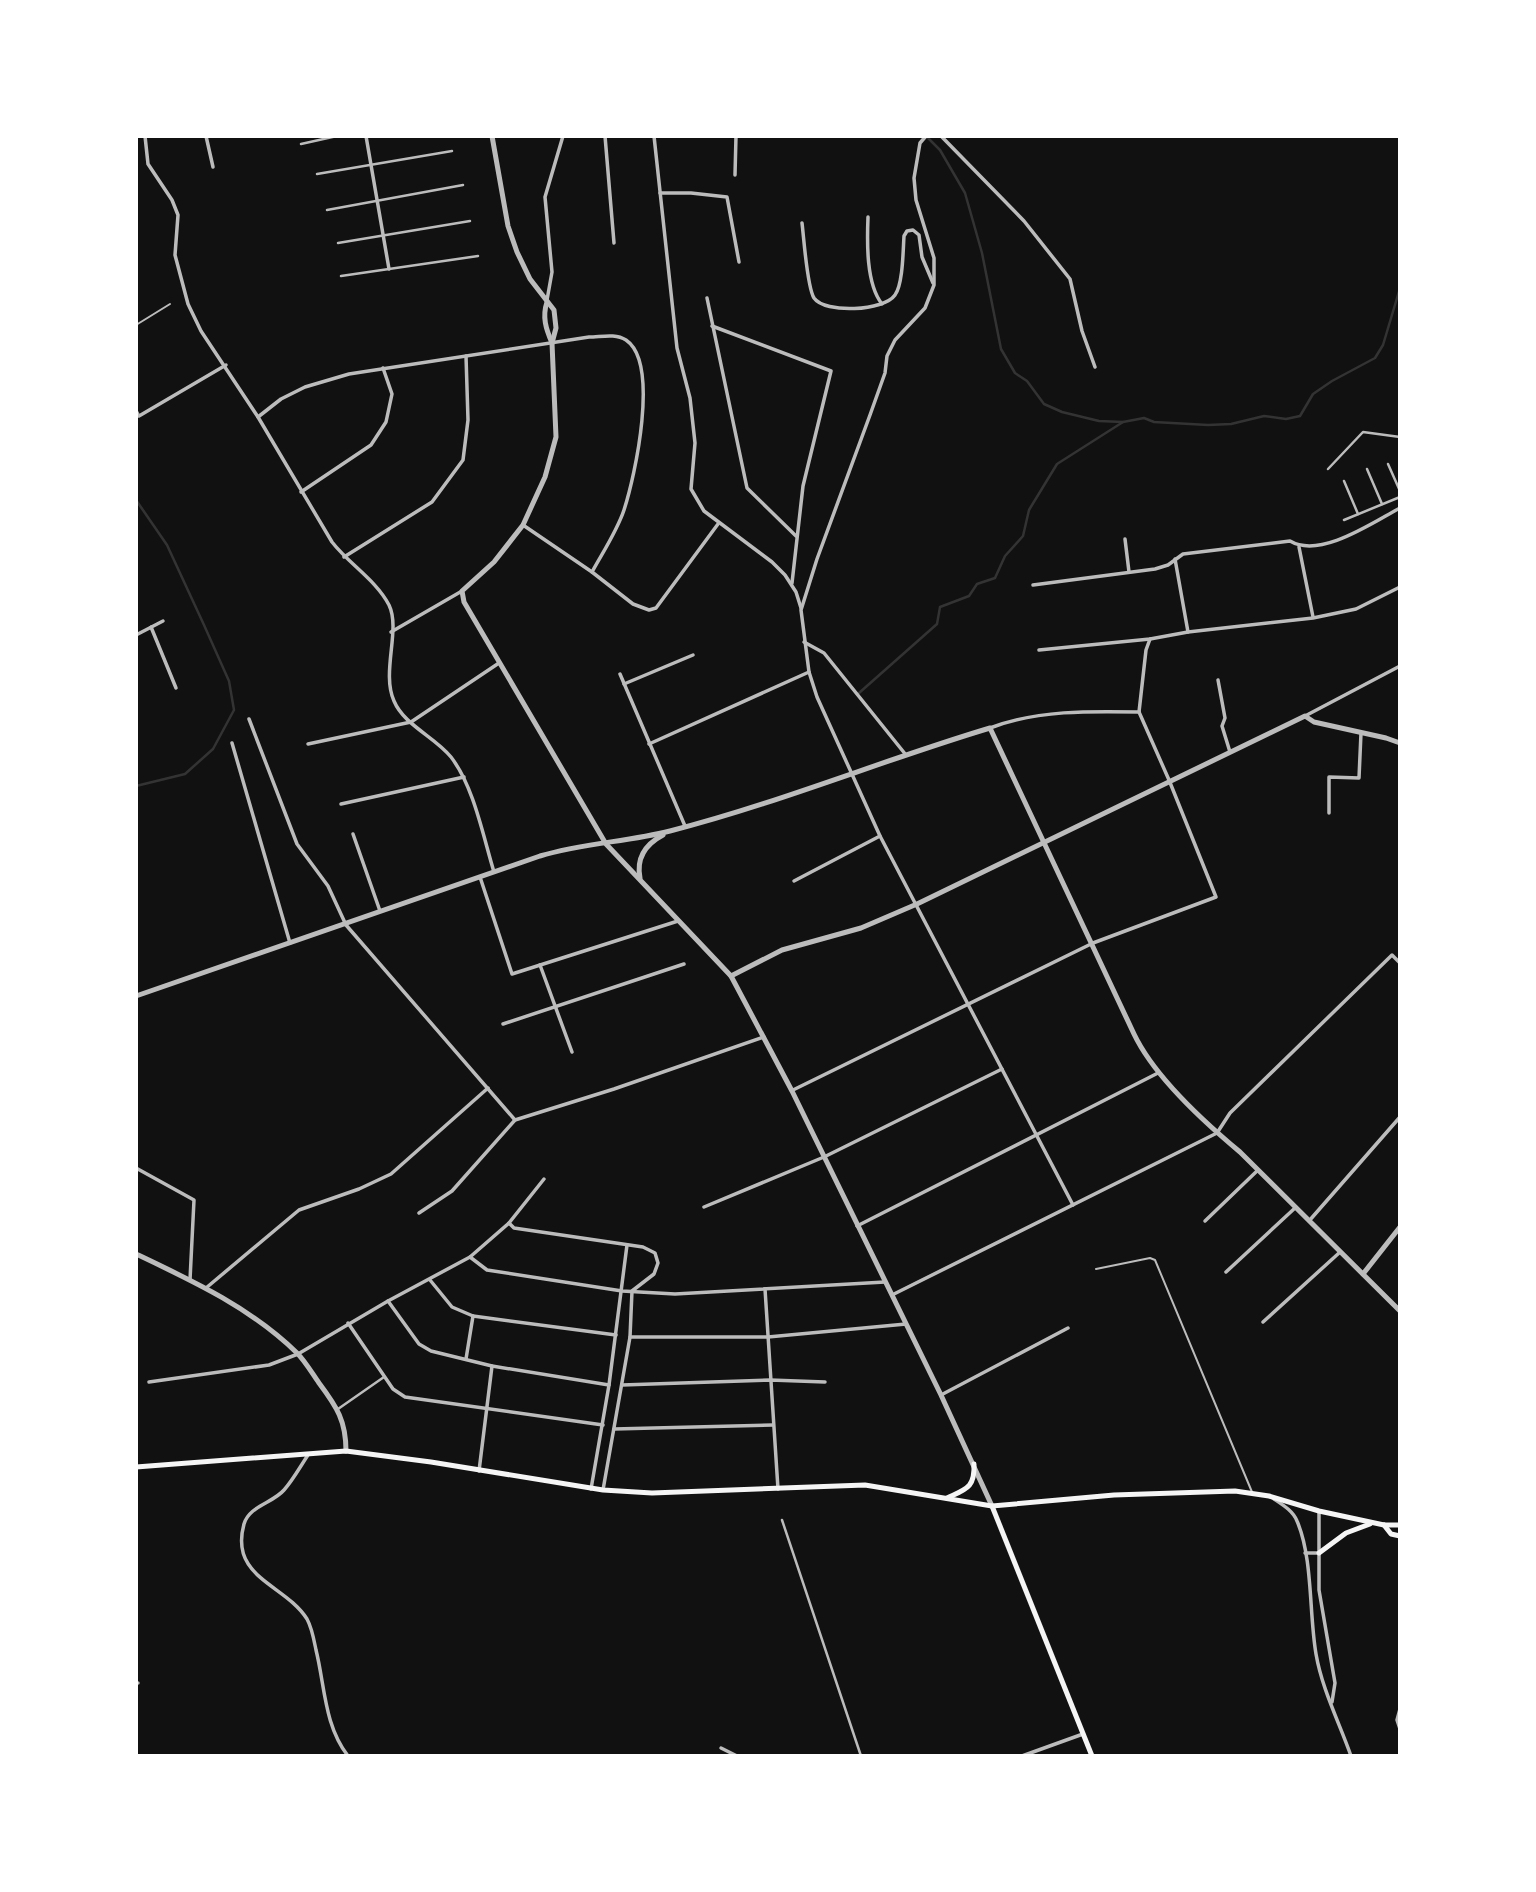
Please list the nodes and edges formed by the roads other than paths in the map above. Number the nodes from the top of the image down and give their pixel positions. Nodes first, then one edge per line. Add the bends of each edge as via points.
1 (145, 136) edge
2 (206, 136) edge
3 (337, 136) edge
4 (366, 136) edge
5 (492, 136) edge
6 (563, 136) edge
7 (605, 136) edge
8 (654, 136) edge
9 (736, 136) edge
10 (926, 136) edge
11 (941, 136) edge
12 (301, 144) dead end
13 (452, 151) dead end
14 (370, 166) junction
15 (214, 167) dead end
16 (317, 174) dead end
17 (735, 176) dead end
18 (463, 186) dead end
19 (660, 194) junction
20 (376, 201) junction
21 (327, 210) dead end
22 (868, 217) dead end
23 (470, 221) dead end
24 (802, 223) dead end
25 (383, 236) junction
26 (338, 243) dead end
27 (614, 243) dead end
28 (478, 256) dead end
29 (739, 262) dead end
30 (388, 269) junction
31 (341, 276) dead end
32 (933, 285) junction
33 (707, 298) dead end
34 (547, 302) junction
35 (170, 304) dead end
36 (882, 304) junction
37 (136, 325) edge
38 (712, 326) junction
39 (552, 343) junction
40 (466, 356) junction
41 (226, 365) junction
42 (1095, 367) dead end
43 (383, 368) junction
44 (136, 409) edge
45 (139, 416) joint
46 (258, 417) junction
47 (1399, 437) edge
48 (1388, 464) dead end
49 (1328, 468) dead end
50 (1367, 469) dead end
51 (1344, 481) dead end
52 (1399, 491) edge
53 (301, 492) junction
54 (1399, 497) edge
55 (1382, 504) junction
56 (1399, 509) edge
57 (1358, 514) junction
58 (1344, 520) dead end
59 (718, 524) junction
60 (523, 525) junction
61 (796, 536) junction
62 (1125, 539) dead end
63 (1299, 547) junction
64 (343, 557) junction
65 (1175, 559) junction
66 (592, 572) junction
67 (1129, 572) junction
68 (792, 585) junction
69 (1033, 585) dead end
70 (1399, 587) edge
71 (462, 591) junction
72 (801, 610) junction
73 (1313, 618) junction
74 (163, 621) dead end
75 (151, 627) junction
76 (391, 632) junction
77 (1188, 632) junction
78 (137, 633) edge
79 (1150, 639) junction
80 (804, 642) junction
81 (1039, 650) dead end
82 (692, 655) dead end
83 (499, 663) junction
84 (1399, 666) edge
85 (809, 673) junction
86 (620, 674) dead end
87 (1217, 680) dead end
88 (624, 684) junction
89 (176, 688) dead end
90 (1139, 712) junction
91 (1305, 716) junction
92 (249, 719) dead end
93 (411, 722) junction
94 (990, 728) junction
95 (1361, 733) junction
96 (232, 743) dead end
97 (1399, 743) edge
98 (307, 744) dead end
99 (649, 744) junction
100 (1230, 752) junction
101 (906, 755) junction
102 (852, 774) junction
103 (464, 777) junction
104 (1169, 780) junction
105 (341, 804) dead end
106 (1329, 813) dead end
107 (685, 826) junction
108 (671, 831) junction
109 (353, 834) dead end
110 (880, 836) junction
111 (1043, 842) junction
112 (606, 844) junction
113 (494, 872) junction
114 (480, 877) junction
115 (641, 881) junction
116 (794, 881) dead end
117 (917, 904) junction
118 (380, 913) junction
119 (680, 920) junction
120 (346, 925) junction
121 (290, 943) junction
122 (1093, 943) junction
123 (1399, 963) edge
124 (684, 964) dead end
125 (540, 965) junction
126 (731, 976) junction
127 (136, 996) edge
128 (969, 1003) junction
129 (555, 1007) junction
130 (503, 1024) dead end
131 (764, 1037) junction
132 (572, 1052) dead end
133 (1002, 1069) junction
134 (1160, 1072) junction
135 (488, 1088) junction
136 (792, 1091) junction
137 (1399, 1117) edge
138 (515, 1119) junction
139 (1217, 1133) junction
140 (1037, 1135) junction
141 (824, 1157) junction
142 (136, 1168) edge
143 (1258, 1170) junction
144 (544, 1179) dead end
145 (1073, 1205) junction
146 (704, 1207) dead end
147 (1295, 1208) junction
148 (419, 1213) dead end
149 (1205, 1220) dead end
150 (1309, 1221) junction
151 (509, 1223) junction
152 (857, 1226) junction
153 (1399, 1227) edge
154 (627, 1245) junction
155 (1339, 1253) junction
156 (136, 1254) edge
157 (470, 1257) junction
158 (1096, 1269) dead end
159 (1226, 1272) dead end
160 (1363, 1274) junction
161 (190, 1280) junction
162 (430, 1280) junction
163 (885, 1282) junction
164 (206, 1288) junction
165 (765, 1289) junction
166 (622, 1291) junction
167 (632, 1292) junction
168 (892, 1295) junction
169 (388, 1301) junction
170 (1399, 1311) edge
171 (473, 1316) junction
172 (1263, 1322) dead end
173 (348, 1323) junction
174 (906, 1324) junction
175 (1068, 1328) dead end
176 (616, 1335) junction
177 (630, 1337) junction
178 (768, 1337) junction
179 (298, 1354) junction
180 (466, 1359) junction
181 (492, 1366) junction
182 (384, 1377) junction
183 (770, 1380) junction
184 (149, 1382) dead end
185 (825, 1382) dead end
186 (609, 1385) junction
187 (622, 1385) junction
188 (941, 1395) junction
189 (338, 1409) junction
190 (487, 1410) junction
191 (603, 1425) junction
192 (772, 1425) junction
193 (614, 1429) junction
194 (346, 1451) junction
195 (598, 1452) junction
196 (309, 1453) junction
197 (609, 1455) junction
198 (974, 1464) junction
199 (136, 1467) edge
200 (479, 1471) junction
201 (591, 1489) junction
202 (778, 1489) junction
203 (603, 1490) junction
204 (1252, 1493) junction
205 (1269, 1496) junction
206 (946, 1498) junction
207 (992, 1506) junction
208 (1319, 1511) junction
209 (782, 1520) dead end
210 (1373, 1523) junction
211 (1384, 1525) junction
212 (1399, 1525) edge
213 (1399, 1536) edge
214 (1305, 1553) junction
215 (1319, 1553) junction
216 (1332, 1704) junction
217 (1399, 1709) edge
218 (1399, 1729) edge
219 (1083, 1734) junction
220 (721, 1748) dead end
221 (348, 1755) edge
222 (737, 1755) edge
223 (861, 1755) edge
224 (1022, 1755) edge
225 (1092, 1755) edge
226 (1351, 1755) edge

1 - 41 street via 148,164 178,215 175,255 183,291 201,331
2 - 15 street
3 - 12 street
4 - 14 street
5 - 34 street via 508,226 530,279
6 - 34 street via 545,197 552,272
7 - 27 street
8 - 19 street
9 - 17 street
10 - 32 street via 919,143 914,178 934,258
11 - 42 street via 1024,221 1070,279
13 - 14 street
14 - 16 street
14 - 20 street
18 - 20 street
19 - 29 street via 727,197
19 - 59 street via 677,348 695,443 691,489
20 - 21 street
20 - 25 street
22 - 36 street via 867,249 876,296
23 - 25 street
24 - 36 street via 812,295 819,305 835,309
25 - 26 street
25 - 30 street
28 - 30 street
30 - 31 street
32 - 36 street via 919,235 907,231 897,293
32 - 72 street via 925,308 895,340 887,356
33 - 38 street
34 - 39 street via 546,329
34 - 39 street via 554,310
35 - 37 lane
38 - 61 street via 747,488
38 - 61 street via 831,371 803,486
39 - 40 street
39 - 60 street via 556,437 545,477
39 - 66 street via 616,336 639,355 640,452 623,513
40 - 43 street
40 - 64 street via 468,420 463,460 432,502
41 - 45 street
41 - 46 street
43 - 46 street via 305,387
43 - 53 street via 392,394 386,422 371,445
44 - 45 lane
46 - 53 street
47 - 49 street via 1363,432
48 - 52 street
50 - 55 street
51 - 57 street
53 - 64 street
54 - 55 street
55 - 57 street
56 - 63 street via 1334,541
57 - 58 street
59 - 66 street via 656,608 634,604
59 - 68 street via 772,562
60 - 66 street
60 - 71 street via 494,562
61 - 68 street
62 - 67 street
63 - 65 street via 1290,541 1183,554
63 - 73 street
64 - 76 street via 388,605
65 - 67 street via 1155,569
65 - 77 street
67 - 69 street
68 - 72 street
70 - 73 street via 1356,609
71 - 76 street
71 - 83 street
72 - 80 street
73 - 77 street
74 - 75 street
75 - 78 street
75 - 89 street
76 - 93 street via 390,690 394,703
77 - 79 street
79 - 81 street
79 - 90 street
80 - 85 street
80 - 101 street via 824,653
82 - 88 street
83 - 93 street
83 - 112 street
84 - 91 street
85 - 99 street
85 - 102 street
86 - 88 street
87 - 100 street
88 - 99 street
90 - 94 street via 1033,717
90 - 104 street
91 - 95 street
91 - 100 street
92 - 120 street via 297,844 328,886
93 - 98 street
93 - 103 street via 447,753
94 - 101 street
94 - 111 street
95 - 97 street
95 - 106 street via 1359,778 1329,778
96 - 121 street
99 - 107 street
100 - 104 street
101 - 102 street
102 - 107 street
102 - 110 street
103 - 105 street
103 - 113 street
104 - 111 street
104 - 122 street via 1216,897
107 - 108 street
108 - 112 street
108 - 115 street via 644,849
109 - 118 street
110 - 116 street
110 - 117 street
111 - 117 street
111 - 122 street
112 - 113 street via 566,849
112 - 115 street
113 - 114 street
114 - 118 street
114 - 125 street via 512,974
115 - 119 street
117 - 126 street via 861,928 782,950
117 - 128 street
118 - 120 street
119 - 125 street
119 - 126 street
120 - 121 street
120 - 135 street
121 - 127 street
122 - 128 street
122 - 134 street via 1138,1041
123 - 139 street via 1392,956 1230,1113
124 - 129 street
125 - 129 street
126 - 131 street
128 - 133 street
128 - 136 street
129 - 130 street
129 - 132 street
131 - 136 street
131 - 138 street
133 - 140 street
133 - 141 street
134 - 139 street
134 - 140 street
135 - 138 street
135 - 164 street via 391,1174 299,1210
136 - 141 street
137 - 150 street
138 - 148 street via 452,1191
139 - 143 street
139 - 145 street
140 - 145 street
140 - 152 street
141 - 146 street
141 - 152 street
142 - 161 street via 194,1200
143 - 147 street
143 - 149 street
144 - 151 street
145 - 168 street
147 - 150 street
147 - 159 street
150 - 155 street
151 - 154 street via 514,1228
151 - 157 street
152 - 163 street
153 - 160 street
154 - 166 street
154 - 167 street via 655,1253 659,1263 654,1274
155 - 160 street
155 - 172 street
156 - 161 street
157 - 162 street
157 - 166 street via 487,1270
158 - 204 lane via 1154,1260
160 - 170 street
161 - 164 street
162 - 169 street
162 - 171 street via 452,1307
163 - 165 street
163 - 168 street
164 - 179 street via 256,1319
165 - 167 street
165 - 178 street
166 - 167 street
166 - 176 street
167 - 177 street
168 - 174 street
169 - 173 street
169 - 180 street via 419,1344
171 - 176 street
171 - 180 street
173 - 179 street
173 - 182 street
174 - 178 street
174 - 188 street
175 - 188 street
176 - 186 street
177 - 178 street
177 - 187 street
178 - 183 street
179 - 184 street via 269,1365
179 - 189 street
180 - 181 street
181 - 186 street
181 - 190 street
182 - 189 street
182 - 190 street via 405,1397
183 - 185 street
183 - 187 street
183 - 192 street
186 - 191 street
187 - 193 street
188 - 198 street
189 - 194 street via 346,1432
190 - 191 street
190 - 200 street
191 - 195 street
192 - 193 street
192 - 202 street
193 - 197 street
194 - 196 main road
194 - 200 main road
195 - 197 street
195 - 201 street
196 - 199 main road
196 - 221 street via 283,1492 245,1520 241,1542 255,1574 306,1619 331,1728
197 - 203 street
198 - 206 main road via 971,1485
198 - 207 street
200 - 201 main road
201 - 203 main road
202 - 203 main road
202 - 206 main road via 865,1485
204 - 205 main road
204 - 207 main road via 1175,1492
205 - 208 main road
205 - 214 street via 1289,1509 1297,1521
206 - 207 main road
207 - 219 main road
208 - 210 main road
208 - 215 street
209 - 223 street
210 - 211 main road
210 - 215 main road via 1346,1533
211 - 212 main road
211 - 213 main road
214 - 215 street
214 - 216 street via 1316,1654
215 - 216 street via 1319,1590 1335,1683
216 - 226 street
217 - 218 street
219 - 224 street
219 - 225 main road
220 - 222 street

